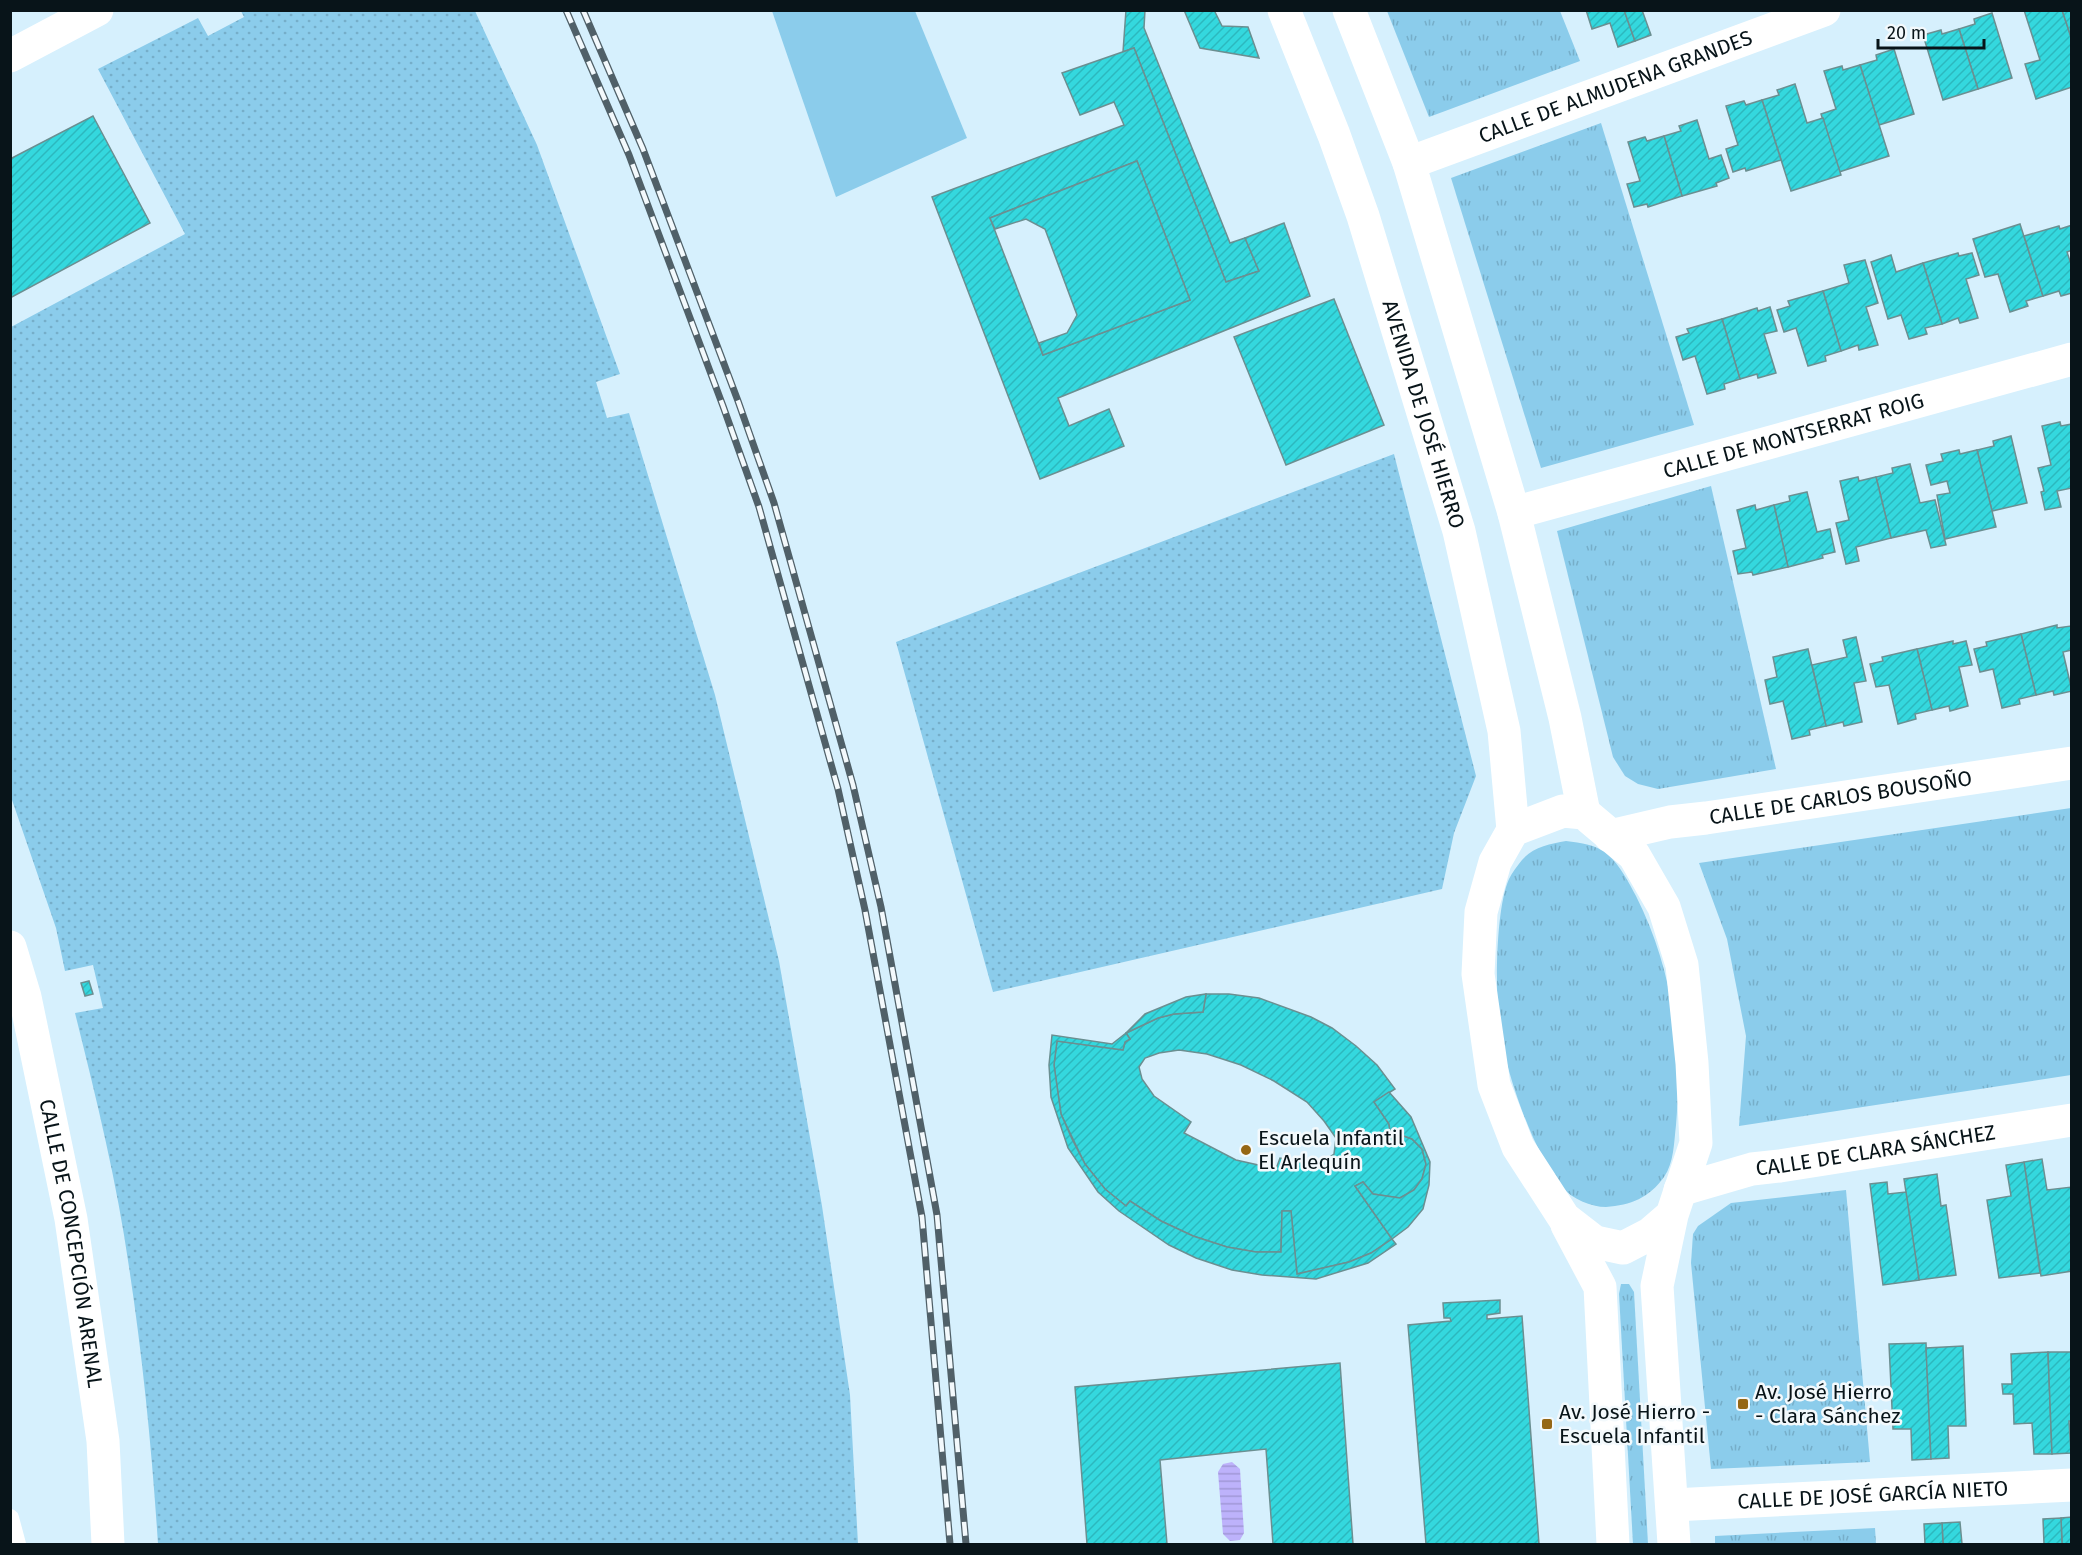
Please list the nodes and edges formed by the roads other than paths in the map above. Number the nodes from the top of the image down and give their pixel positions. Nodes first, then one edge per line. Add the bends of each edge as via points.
1 (96, 10) edge
2 (1284, 10) edge
3 (1349, 10) edge
4 (1824, 10) edge
5 (10, 56) edge
6 (1409, 163) junction
7 (2072, 358) edge
8 (1514, 513) junction
9 (2072, 763) edge
10 (1584, 813) junction
11 (1513, 830) junction
12 (1611, 836) junction
13 (10, 947) edge
14 (2072, 1120) edge
15 (1676, 1202) junction
16 (1564, 1218) junction
17 (2072, 1485) edge
18 (1673, 1505) junction
19 (10, 1518) edge
20 (16, 1545) edge
21 (108, 1545) edge
22 (1613, 1545) edge
23 (1674, 1545) edge

1 - 5 street
2 - 11 street, AVENIDA DE JOSÉ HIERRO via 1363,216 1459,531 1504,731
3 - 6 street
4 - 6 street, CALLE DE ALMUDENA GRANDES
6 - 8 street
7 - 8 street, CALLE DE MONTSERRAT ROIG
8 - 10 street via 1565,718
9 - 12 street, CALLE DE CARLOS BOUSOÑO via 1670,822
10 - 11 street via 1563,811
10 - 12 street
11 - 16 street via 1496,862 1481,912 1479,985 1494,1085 1518,1147
12 - 15 street via 1634,855 1664,907 1682,965 1696,1143
13 - 21 street, CALLE DE CONCEPCIÓN ARENAL via 25,997 71,1219 103,1440
14 - 15 street, CALLE DE CLARA SÁNCHEZ via 1752,1169
15 - 16 street via 1650,1234 1623,1248 1594,1242
15 - 18 street via 1657,1286
16 - 22 street via 1600,1287
17 - 18 street, CALLE DE JOSÉ GARCÍA NIETO
18 - 23 street
19 - 20 lane

